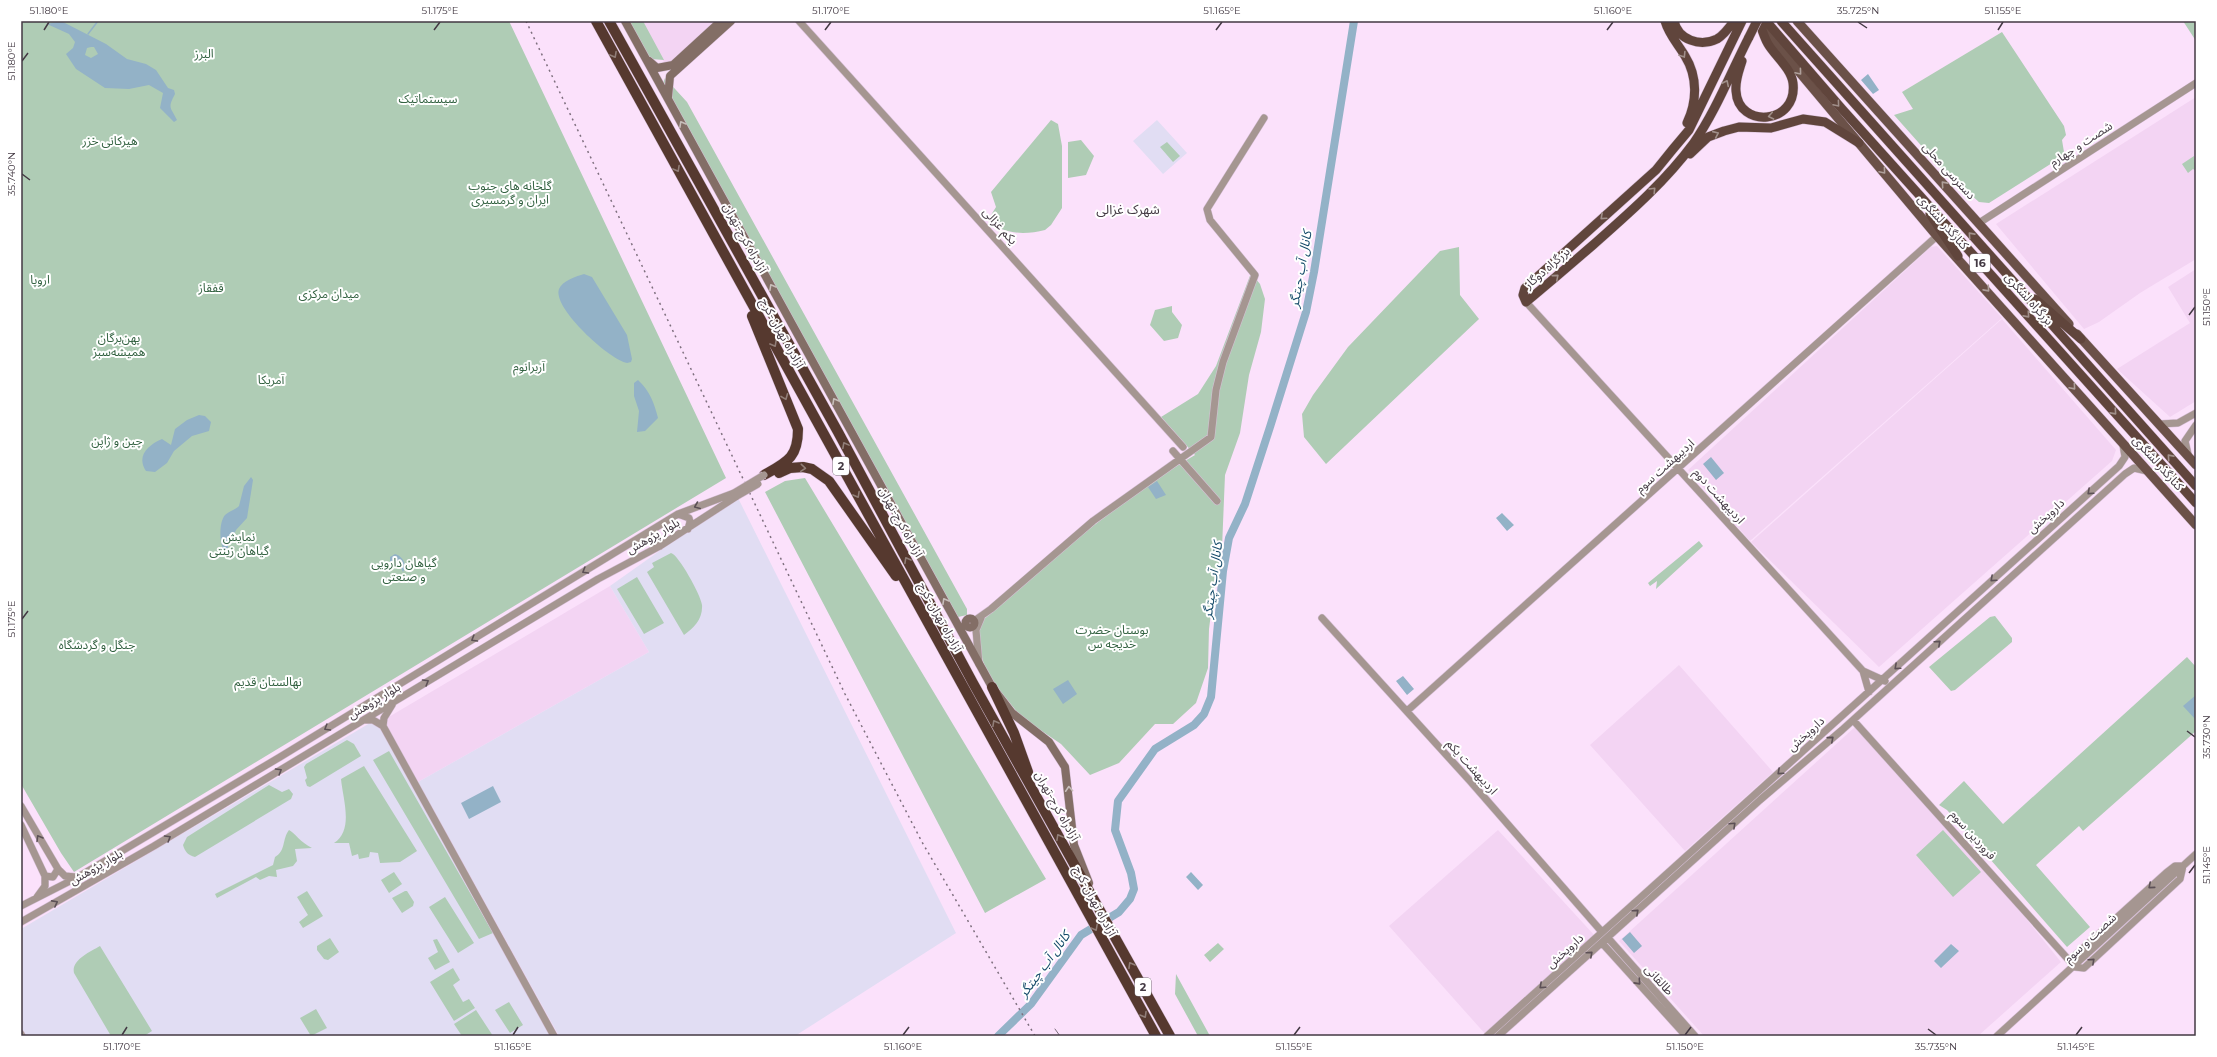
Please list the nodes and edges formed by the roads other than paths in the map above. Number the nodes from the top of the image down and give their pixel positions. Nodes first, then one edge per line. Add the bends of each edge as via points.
1 (596, 21) edge
2 (609, 21) edge
3 (625, 21) edge
4 (722, 21) edge
5 (732, 21) edge
6 (799, 21) edge
7 (1665, 21) edge
8 (1674, 21) edge
9 (1734, 21) edge
10 (1742, 21) edge
11 (1781, 21) edge
12 (1797, 21) edge
13 (1760, 23) edge
14 (1749, 36) junction
15 (647, 59) junction
16 (676, 67) junction
17 (2196, 83) edge
18 (668, 97) junction
19 (1264, 118) dead end
20 (1859, 143) junction
21 (1673, 149) junction
22 (1675, 166) junction
23 (1907, 182) junction
24 (1979, 223) junction
25 (1937, 236) junction
26 (1958, 256) junction
27 (2001, 268) junction
28 (740, 283) junction
29 (1526, 302) junction
30 (2081, 338) junction
31 (2196, 413) edge
32 (2160, 424) junction
33 (2196, 425) edge
34 (2122, 441) junction
35 (1183, 447) dead end
36 (1173, 451) dead end
37 (2188, 454) junction
38 (1180, 460) junction
39 (2196, 465) edge
40 (2119, 466) junction
41 (1679, 468) junction
42 (2124, 474) junction
43 (2152, 474) junction
44 (765, 477) junction
45 (2196, 486) edge
46 (736, 494) junction
47 (1217, 501) dead end
48 (2196, 503) edge
49 (678, 514) junction
50 (2196, 525) edge
51 (688, 529) junction
52 (651, 531) junction
53 (660, 546) junction
54 (913, 594) junction
55 (1322, 618) dead end
56 (972, 622) junction
57 (957, 624) junction
58 (963, 635) junction
59 (979, 664) junction
60 (1863, 671) junction
61 (1884, 679) junction
62 (992, 687) junction
63 (1889, 687) junction
64 (1869, 692) junction
65 (394, 702) junction
66 (1407, 711) junction
67 (364, 720) junction
68 (1853, 720) junction
69 (383, 726) junction
70 (1039, 800) junction
71 (21, 806) edge
72 (21, 825) edge
73 (2196, 854) edge
74 (2183, 866) junction
75 (58, 869) junction
76 (45, 876) junction
77 (78, 877) junction
78 (34, 900) junction
79 (21, 906) edge
80 (1099, 907) junction
81 (21, 922) edge
82 (1602, 932) junction
83 (1605, 940) junction
84 (2070, 960) junction
85 (2075, 966) junction
86 (1502, 1028) junction
87 (554, 1036) edge
88 (1156, 1036) edge
89 (1170, 1036) edge
90 (1487, 1036) edge
91 (1498, 1036) edge
92 (1686, 1036) edge
93 (1695, 1036) edge
94 (1997, 1036) edge

1 -> 28 highway, آزادراه تهران-کرج / 2
70 -> 2 highway, آزادراه کرج-تهران / 2 via 972,683 838,432
3 - 15 main road
4 - 16 main road
5 - 16 main road
6 - 35 street, یکم غزالی
7 -> 21 highway via 1667,30 1686,57 1695,86 1690,117
8 - 9 highway via 1686,38 1705,42 1717,39
10 - 21 highway, بزرگراه دوگاز via 1688,130
27 -> 11 highway, بزرگراه لشگری / 16
24 -> 12 main road, دسترسی محلی
13 - 14 highway, بزرگراه دوگاز, bridge
13 -> 14 highway via 1768,44 1793,81 1790,102 1778,115 1769,118 1757,117 1746,112 1739,103 1736,92 1736,79
13 -> 20 main road, کنارگذر لشگری
13 -> 23 highway, بزرگراه لشگری / 16
22 -> 14 highway, بزرگراه دوگاز via 1693,143 1713,109
15 - 16 main road via 657,68
15 - 18 main road
16 - 18 main road via 668,82
17 - 24 street, شصت و چهارم
57 -> 18 main road
19 - 38 street via 1207,209 1210,220 1256,276 1216,390 1211,438
22 -> 20 highway via 1708,137 1739,127 1771,128 1803,119 1825,122
20 -> 25 main road, کنارگذر لشگری
21 -> 29 highway, بزرگراه دوگاز via 1651,174 1525,288 1523,295
29 -> 22 highway, بزرگراه دوگاز via 1649,194
23 - 26 highway
23 -> 48 highway, بزرگراه لشگری / 16
24 - 30 main road, دسترسی محلی
25 - 26 main road, کنارگذر لشگری
25 - 41 street, اردیبهشت سوم
26 -> 34 main road, کنارگذر لشگری
27 - 30 highway
45 -> 27 highway, بزرگراه لشگری / 16
28 -> 44 highway via 798,429 798,444 790,460
28 -> 54 highway, آزادراه تهران-کرج / 2
29 - 41 street, اردیبهشت دوم
30 - 32 main road
31 - 32 street via 2178,423
32 - 37 main road
33 - 37 street via 2185,441
34 - 40 street via 2126,454
34 - 43 main road, کنارگذر لشگری
36 - 38 street
37 - 39 main road
38 - 47 street
38 - 56 street via 1093,521
40 - 42 street via 2123,467
40 -> 61 street, داروپخش
41 - 60 street, اردیبهشت دوم
41 - 66 street, اردیبهشت سوم
42 - 43 street, داروپخش via 2138,468
63 -> 42 street, داروپخش
43 - 50 main road, کنارگذر لشگری
44 - 46 street, bridge
44 -> 54 highway via 790,468 803,467 821,474 829,481 898,580
46 -> 49 street, بلوار پژوهش
46 - 51 street, بلوار پژوهش
49 - 51 street via 689,518
49 - 52 street, بلوار پژوهش
51 - 53 street, بلوار پژوهش
52 - 53 street via 651,541
52 -> 77 street, بلوار پژوهش
65 -> 53 street, بلوار پژوهش via 598,579
54 -> 88 highway, آزادراه تهران-کرج / 2
55 - 66 street, اردیبهشت یکم
56 - 57 main road
56 - 58 main road
56 - 59 street via 976,630
57 - 58 main road
58 - 59 main road
59 - 62 main road
60 - 61 street, اردیبهشت دوم
60 - 64 street, اردیبهشت دوم
61 - 63 street
61 - 64 street, داروپخش
62 - 70 highway via 1014,733
80 -> 62 main road via 1074,845 1065,767 1049,742 1012,714
63 - 68 street, داروپخش
64 -> 82 street, داروپخش
65 - 67 street, بلوار پژوهش
65 - 69 street via 384,718
66 - 82 street, اردیبهشت یکم
67 - 69 street via 373,720
81 -> 67 street, بلوار پژوهش via 99,879
83 -> 68 street, داروپخش
68 - 84 street, فروردین سوم
69 - 87 street
80 -> 70 highway, آزادراه کرج-تهران / 2
75 -> 71 street
72 - 76 street
73 - 74 street, شصت و سوم
74 -> 84 street via 2175,866 2166,873
74 - 85 street, شصت و سوم
75 - 76 street via 53,877
75 - 77 street via 65,876
76 - 78 street via 45,886
77 - 78 street, بلوار پژوهش
78 - 79 street, بلوار پژوهش
89 -> 80 highway, آزادراه کرج-تهران / 2
82 -> 86 street, داروپخش
86 -> 83 street, داروپخش
83 -> 92 street, طالقانی
83 - 93 street, طالقانی
84 - 85 street, فروردین سوم
85 - 94 street, شصت و سوم
86 - 90 street, داروپخش
86 - 91 street, داروپخش

